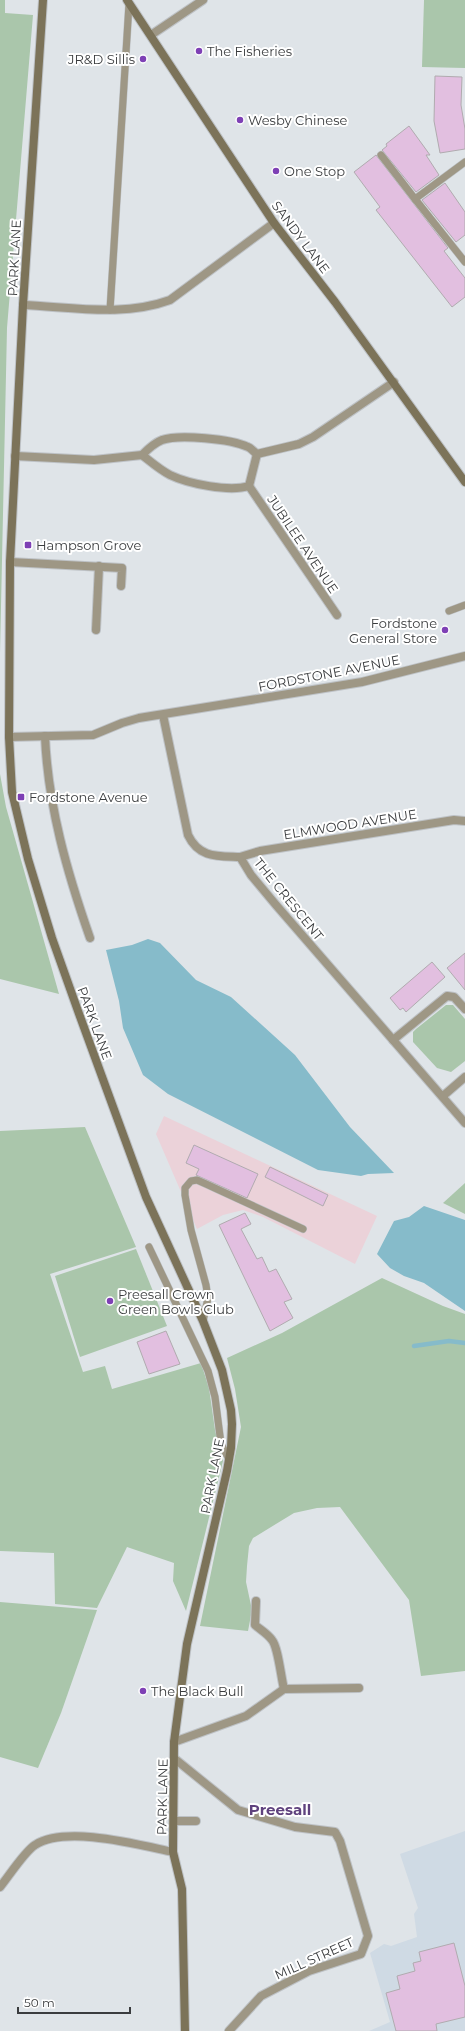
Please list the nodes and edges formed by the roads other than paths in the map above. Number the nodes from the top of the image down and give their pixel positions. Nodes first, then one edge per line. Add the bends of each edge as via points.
1 (43, 0) edge
2 (203, 0) edge
3 (128, 2) edge
4 (151, 35) junction
5 (380, 155) dead end
6 (465, 162) edge
7 (415, 199) junction
8 (274, 223) junction
9 (465, 262) edge
10 (23, 304) junction
11 (110, 310) junction
12 (394, 382) junction
13 (257, 454) junction
14 (142, 455) junction
15 (15, 456) junction
16 (465, 482) edge
17 (248, 486) junction
18 (10, 562) junction
19 (98, 566) junction
20 (121, 586) dead end
21 (465, 605) edge
22 (449, 611) dead end
23 (337, 615) dead end
24 (96, 630) dead end
25 (465, 656) edge
26 (163, 715) junction
27 (45, 736) junction
28 (9, 737) junction
29 (465, 820) edge
30 (240, 857) junction
31 (90, 938) dead end
32 (465, 1009) edge
33 (393, 1040) junction
34 (465, 1077) edge
35 (443, 1096) junction
36 (465, 1123) edge
37 (303, 1229) dead end
38 (149, 1247) dead end
39 (203, 1321) junction
40 (229, 1459) junction
41 (256, 1601) dead end
42 (359, 1688) dead end
43 (284, 1689) junction
44 (174, 1742) junction
45 (174, 1759) junction
46 (196, 1821) dead end
47 (174, 1822) junction
48 (173, 1852) junction
49 (0, 1887) edge
50 (185, 2031) edge
51 (229, 2031) edge

1 - 10 main road, PARK LANE
2 - 4 street
3 - 4 main road, SANDY LANE
3 - 11 lane
4 - 8 main road, SANDY LANE
5 - 7 lane
6 - 7 lane
7 - 9 lane
8 - 11 street via 170,300 151,307
8 - 12 main road, SANDY LANE
10 - 11 street
10 - 15 main road, PARK LANE
12 - 13 street via 313,437 299,444
12 - 16 main road, SANDY LANE
13 - 14 street via 249,447 236,442 181,438 162,440
13 - 17 street
14 - 15 street via 94,460
14 - 17 street via 170,475 188,481 239,489
15 - 18 main road, PARK LANE
17 - 23 street, JUBILEE AVENUE
18 - 19 street
18 - 28 main road, PARK LANE
19 - 20 street via 122,568
19 - 24 street
21 - 22 lane
25 - 26 street, FORDSTONE AVENUE via 362,682
26 - 27 street, FORDSTONE AVENUE via 122,723 93,735
26 - 30 street, THE CRESCENT via 188,835 193,846 203,852
27 - 28 street, FORDSTONE AVENUE
27 - 31 street via 57,829 69,877
28 - 39 main road, PARK LANE via 10,771 16,812 52,938 146,1197
29 - 30 street, ELMWOOD AVENUE via 267,850
30 - 33 street, THE CRESCENT via 276,905
32 - 33 street via 454,997 446,996
33 - 35 street, THE CRESCENT
34 - 35 street
35 - 36 street, THE CRESCENT
37 - 39 lane via 197,1180 191,1181 185,1194 208,1298
38 - 40 lane via 208,1371 222,1444
39 - 40 main road, PARK LANE via 222,1370 231,1410 232,1442
40 - 44 main road, PARK LANE via 187,1644
41 - 43 street via 255,1625 272,1638 277,1648 277,1660
42 - 43 street
43 - 44 street via 246,1716
44 - 45 main road, PARK LANE
45 - 47 main road, PARK LANE
45 - 51 street, MILL STREET via 238,1810 295,1827 335,1832 340,1841 368,1936 361,1954 309,1970 261,1996
46 - 47 street
47 - 48 main road, PARK LANE
48 - 49 street via 98,1837 76,1836 42,1841 34,1846
48 - 50 main road, PARK LANE via 182,1889

